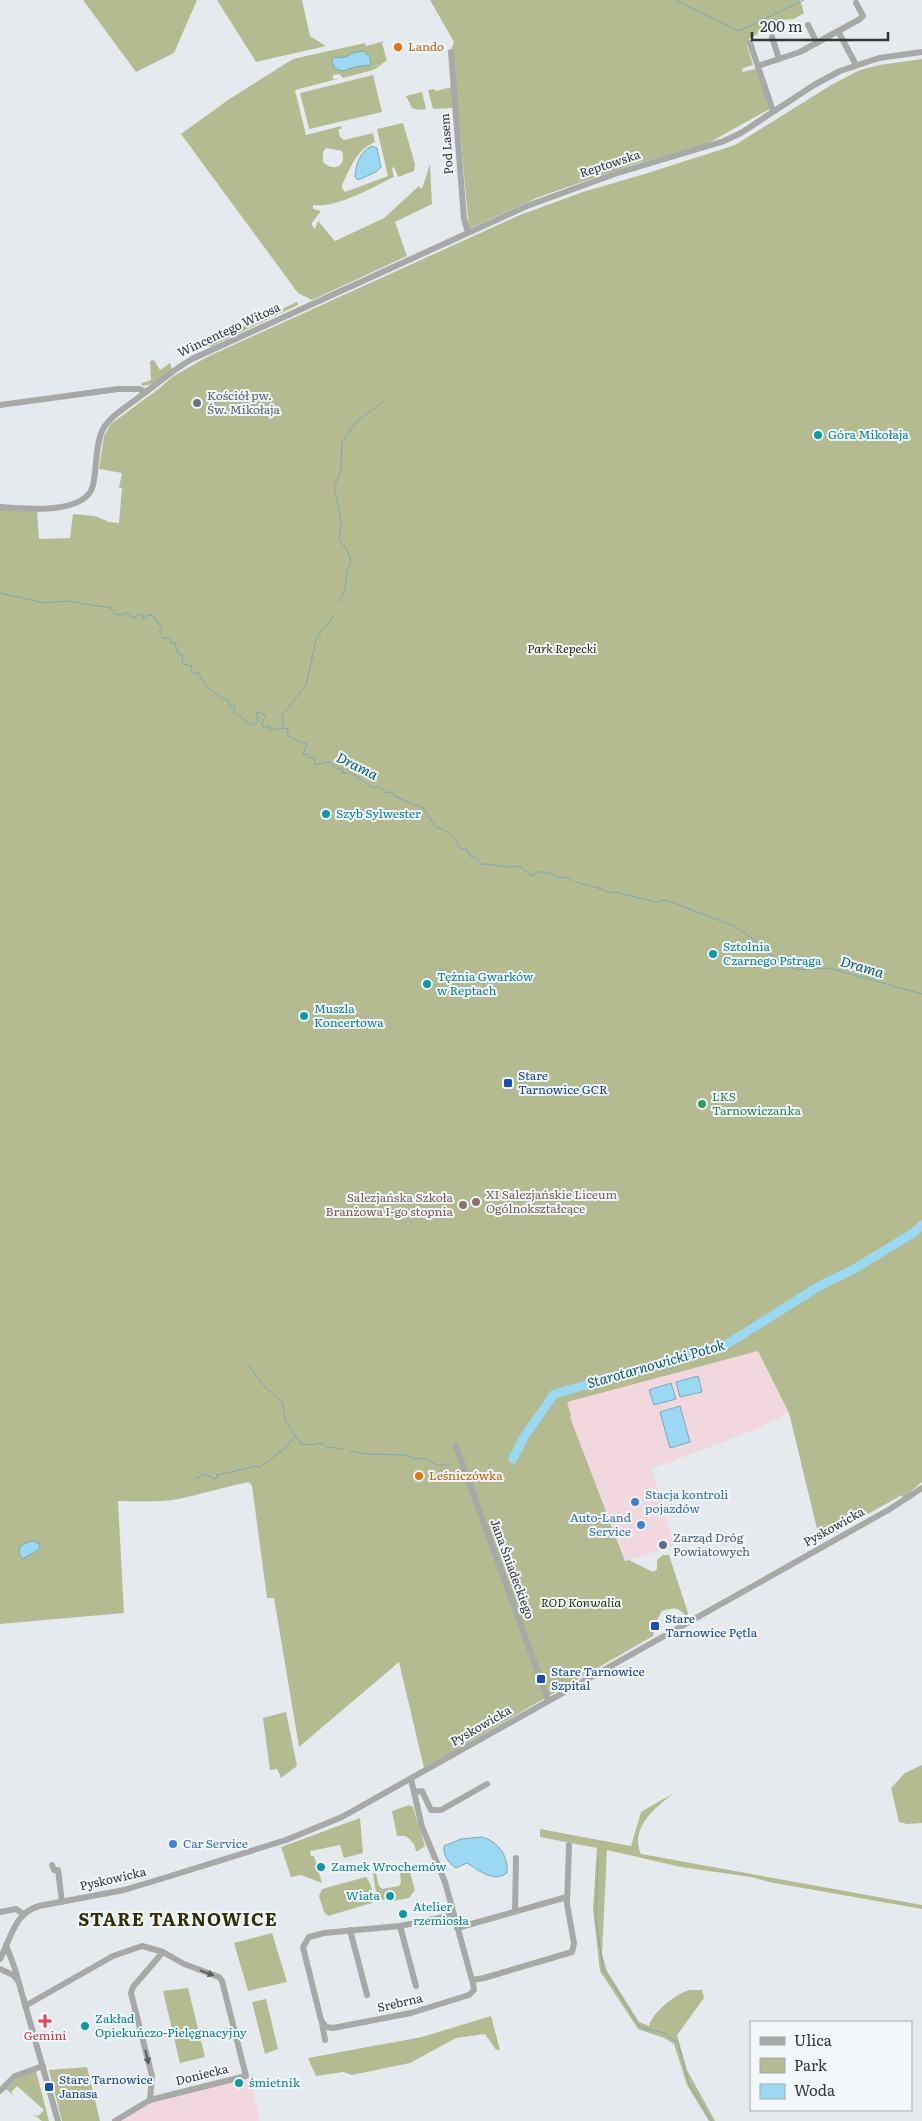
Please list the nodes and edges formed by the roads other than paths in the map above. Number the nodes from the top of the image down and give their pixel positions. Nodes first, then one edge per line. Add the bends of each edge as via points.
1 (856, 3) dead end
2 (808, 25) dead end
3 (838, 31) junction
4 (772, 37) dead end
5 (750, 42) dead end
6 (817, 43) junction
7 (451, 52) dead end
8 (922, 52) edge
9 (779, 59) junction
10 (856, 65) junction
11 (758, 66) junction
12 (773, 111) junction
13 (468, 232) junction
14 (306, 307) joint
15 (146, 392) junction
16 (0, 405) edge
17 (0, 507) edge
18 (456, 1446) dead end
19 (922, 1488) edge
20 (548, 1700) junction
21 (411, 1779) junction
22 (487, 1784) dead end
23 (414, 1792) junction
24 (569, 1845) dead end
25 (516, 1858) dead end
26 (52, 1865) dead end
27 (567, 1897) junction
28 (62, 1902) junction
29 (515, 1911) junction
30 (0, 1912) edge
31 (23, 1914) junction
32 (454, 1915) junction
33 (400, 1926) junction
34 (457, 1928) junction
35 (350, 1930) junction
36 (6, 1945) junction
37 (163, 1952) junction
38 (1, 1957) edge
39 (10, 1959) junction
40 (0, 1969) edge
41 (472, 1978) junction
42 (18, 1981) junction
43 (416, 1986) dead end
44 (367, 1995) dead end
45 (25, 2006) junction
46 (321, 2020) junction
47 (325, 2040) dead end
48 (43, 2066) junction
49 (0, 2091) edge
50 (150, 2100) junction
51 (58, 2121) edge
52 (115, 2121) edge

1 - 3 street via 862,18
2 - 6 street
3 - 6 street
3 - 10 street
4 - 9 street
5 - 11 street
6 - 9 street
7 - 13 street, Pod Lasem via 464,219
8 - 10 street, Reptowska
9 - 11 street
10 - 12 street, Reptowska via 814,85
11 - 12 street
12 - 13 street, Reptowska via 724,141 568,190
13 - 14 street, Reptowska
14 - 15 street, Wincentego Witosa via 186,362
15 - 16 street via 118,389
15 - 17 street, Wincentego Witosa via 114,415 104,429 92,489 86,498 55,508
18 - 20 street, Jana Śniadeckiego
19 - 20 street, Pyskowicka
20 - 21 street, Pyskowicka
21 - 23 street
21 - 28 street, Pyskowicka via 356,1811 286,1840 124,1890
22 - 23 street via 441,1810 431,1810 422,1791
23 - 32 street via 422,1827 441,1871
24 - 27 street
25 - 29 street
26 - 28 street via 54,1870 58,1870
27 - 29 street
27 - 41 street via 574,1943 572,1952 484,1978
28 - 31 street, Pyskowicka via 35,1907
29 - 34 street
30 - 31 street via 16,1909
31 - 36 street
32 - 33 street
32 - 34 street
33 - 35 street
33 - 43 street, Srebrna
34 - 41 street
35 - 44 street, Srebrna
35 - 46 street via 313,1935 304,1944
36 - 38 street
36 - 39 street
37 - 45 street, Doniecka via 142,1946 120,1953
37 -> 50 street via 131,1993 152,2076
37 -> 50 street, Doniecka via 222,1981 246,2076
38 - 39 street
39 - 42 street
40 - 42 street
41 - 46 street, Srebrna via 474,1990 469,1996 411,2013 333,2028 324,2026
42 - 45 street
45 - 48 street
46 - 47 street
48 - 49 street via 15,2076
48 - 51 street
50 - 52 street, Doniecka

